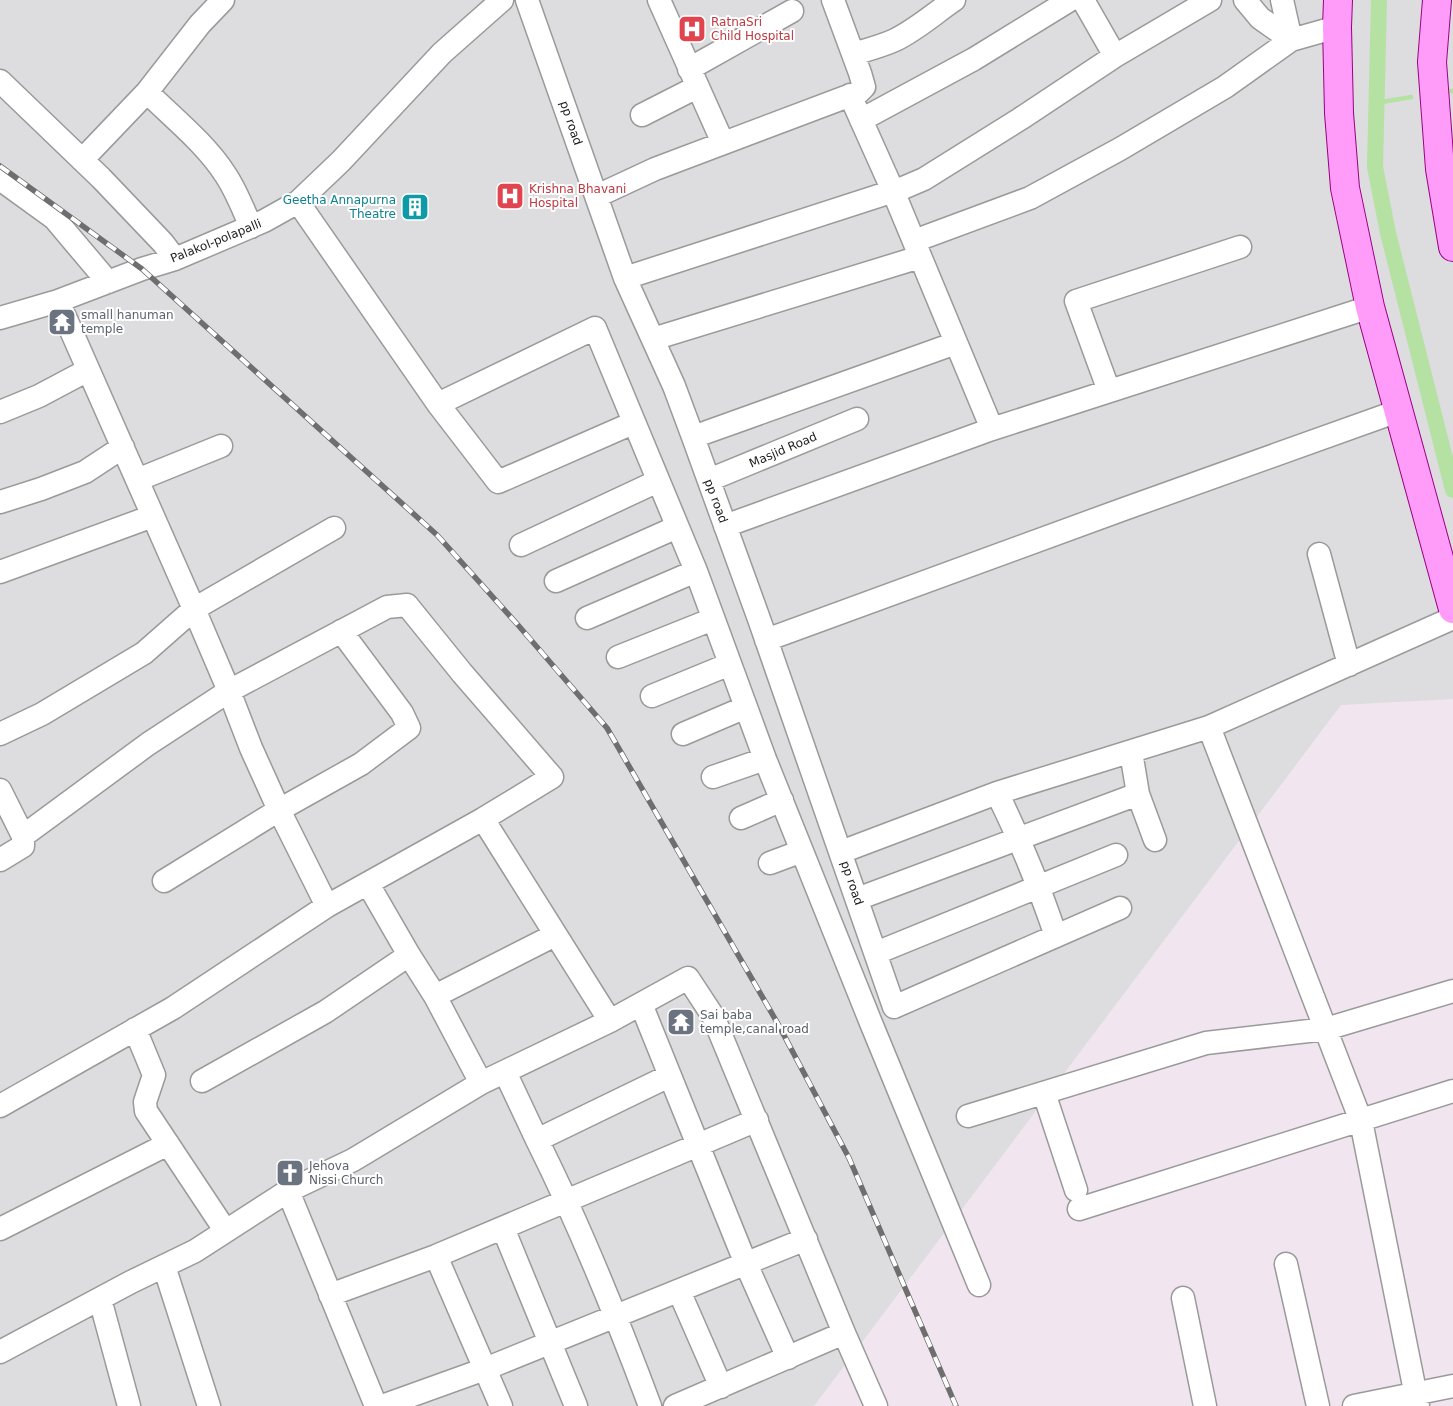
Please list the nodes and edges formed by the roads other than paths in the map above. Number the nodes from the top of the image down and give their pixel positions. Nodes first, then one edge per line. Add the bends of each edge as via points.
1 (223, 0) edge
2 (527, 0) edge
3 (658, 0) edge
4 (833, 0) edge
5 (954, 0) edge
6 (1070, 0) edge
7 (1083, 0) edge
8 (1210, 0) edge
9 (1245, 0) edge
10 (1282, 0) edge
11 (1338, 0) edge
12 (1437, 0) edge
13 (490, 4) edge
14 (792, 11) dead end
15 (1337, 27) junction
16 (1291, 40) junction
17 (853, 54) junction
18 (1115, 56) junction
19 (693, 78) junction
20 (0, 81) edge
21 (147, 92) junction
22 (850, 95) junction
23 (642, 115) dead end
24 (861, 120) junction
25 (723, 143) junction
26 (82, 160) junction
27 (0, 179) edge
28 (893, 191) junction
29 (596, 196) junction
30 (298, 202) junction
31 (251, 227) junction
32 (1240, 247) dead end
33 (1453, 247) edge
34 (917, 249) junction
35 (176, 259) junction
36 (625, 278) junction
37 (108, 282) junction
38 (58, 301) junction
39 (1370, 307) junction
40 (0, 318) edge
41 (653, 339) junction
42 (956, 343) junction
43 (88, 370) junction
44 (1109, 391) junction
45 (438, 404) junction
46 (1398, 411) junction
47 (0, 412) edge
48 (857, 419) dead end
49 (633, 423) junction
50 (992, 429) junction
51 (693, 438) junction
52 (221, 446) dead end
53 (123, 447) junction
54 (137, 480) junction
55 (709, 480) junction
56 (658, 481) junction
57 (0, 502) edge
58 (153, 516) junction
59 (725, 526) junction
60 (334, 528) dead end
61 (677, 528) junction
62 (521, 545) dead end
63 (1318, 554) dead end
64 (0, 572) edge
65 (696, 572) junction
66 (556, 581) dead end
67 (194, 608) junction
68 (1453, 610) edge
69 (586, 618) dead end
70 (1453, 618) edge
71 (713, 619) junction
72 (341, 631) junction
73 (766, 640) junction
74 (618, 657) dead end
75 (730, 664) junction
76 (1349, 665) junction
77 (229, 691) junction
78 (652, 696) dead end
79 (746, 707) junction
80 (1209, 727) junction
81 (0, 734) edge
82 (683, 734) dead end
83 (1131, 752) junction
84 (766, 759) junction
85 (713, 777) dead end
86 (0, 790) edge
87 (997, 793) junction
88 (1138, 794) junction
89 (782, 800) junction
90 (279, 810) junction
91 (742, 818) dead end
92 (483, 819) junction
93 (23, 836) junction
94 (1019, 838) junction
95 (1155, 840) dead end
96 (802, 851) junction
97 (841, 852) junction
98 (1116, 855) dead end
99 (0, 860) edge
100 (770, 863) dead end
101 (164, 881) dead end
102 (368, 884) junction
103 (1040, 887) junction
104 (858, 899) junction
105 (327, 906) junction
106 (1120, 908) dead end
107 (555, 935) junction
108 (1056, 936) junction
109 (876, 953) junction
110 (409, 955) junction
111 (1453, 991) edge
112 (435, 996) junction
113 (641, 1004) junction
114 (610, 1021) junction
115 (135, 1029) junction
116 (1326, 1030) junction
117 (505, 1072) junction
118 (669, 1076) junction
119 (202, 1081) dead end
120 (481, 1083) junction
121 (1453, 1091) edge
122 (1044, 1093) junction
123 (0, 1106) edge
124 (968, 1116) dead end
125 (757, 1120) junction
126 (1361, 1121) junction
127 (537, 1140) junction
128 (168, 1144) junction
129 (697, 1146) junction
130 (288, 1191) junction
131 (567, 1201) junction
132 (503, 1228) junction
133 (0, 1230) edge
134 (225, 1230) junction
135 (806, 1239) junction
136 (436, 1256) junction
137 (746, 1264) junction
138 (1286, 1264) dead end
139 (164, 1266) junction
140 (979, 1285) dead end
141 (679, 1291) junction
142 (330, 1295) junction
143 (1183, 1298) dead end
144 (100, 1299) junction
145 (616, 1316) junction
146 (844, 1334) junction
147 (551, 1343) junction
148 (0, 1352) edge
149 (788, 1358) junction
150 (485, 1369) junction
151 (1453, 1386) edge
152 (720, 1387) junction
153 (1417, 1400) edge
154 (129, 1406) edge
155 (209, 1406) edge
156 (376, 1406) edge
157 (382, 1406) edge
158 (501, 1406) edge
159 (576, 1406) edge
160 (650, 1406) edge
161 (676, 1406) edge
162 (876, 1406) edge
163 (1205, 1406) edge
164 (1318, 1406) edge
165 (1354, 1406) edge

1 - 21 street
2 - 29 street, pp road
3 - 19 street
4 - 17 street
5 - 17 street via 910,32
6 - 24 street via 974,59
7 - 18 street
8 - 18 street
9 - 16 street via 1260,18
10 - 16 street
11 - 15 main road
12 - 33 main road via 1432,62 1440,169
13 - 30 street, Palakol-polapalli
14 - 19 street
15 - 16 street
15 - 39 main road via 1345,188
16 - 34 street via 1225,87 1120,149 1030,198
17 - 22 street via 864,87
18 - 28 street via 924,179
19 - 23 street
19 - 25 street
20 - 26 street
21 - 26 street
21 - 31 street via 208,152 225,174
22 - 24 street
22 - 25 street
24 - 28 street
25 - 29 street
26 - 35 street
27 - 37 street via 54,218
28 - 34 street
28 - 36 street
29 - 36 street, pp road
30 - 31 street, Palakol-polapalli
30 - 45 street
31 - 35 street, Palakol-polapalli
32 - 44 street via 1076,301
34 - 41 street
34 - 42 street
35 - 37 street, Palakol-polapalli
36 - 41 street, pp road
37 - 38 street, Palakol-polapalli
38 - 40 street, Palakol-polapalli
38 - 43 street
39 - 44 street
39 - 46 main road
41 - 51 street, pp road
42 - 50 street
42 - 51 street
43 - 47 street
43 - 53 street
44 - 50 street
45 - 49 street via 498,482
45 - 49 street via 595,328
46 - 68 main road
46 - 73 street
48 - 55 street, Masjid Road
49 - 56 street
50 - 59 street
51 - 55 street, pp road
52 - 54 street
53 - 54 street
53 - 57 street via 84,472
54 - 58 street
55 - 59 street, pp road
56 - 61 street
56 - 62 street
58 - 64 street
58 - 67 street
59 - 73 street, pp road
60 - 67 street
61 - 65 street
61 - 66 street
63 - 76 street
65 - 69 street
65 - 71 street
67 - 77 street
67 - 81 street via 144,653 42,714
70 - 76 street
71 - 74 street
71 - 75 street
72 - 77 street
72 - 90 street via 402,713 409,728 361,764
72 - 92 street via 387,607 407,605 552,777
73 - 97 street, pp road
75 - 78 street
75 - 79 street
76 - 80 street
77 - 90 street via 250,748
77 - 93 street via 148,744
79 - 82 street
79 - 84 street
80 - 83 street
80 - 116 street
83 - 87 street
83 - 88 street
84 - 85 street
84 - 89 street
86 - 93 street
87 - 94 street
87 - 97 street
88 - 94 street
88 - 95 street
89 - 91 street
89 - 96 street
90 - 101 street
90 - 105 street
92 - 102 street
92 - 107 street
93 - 99 street via 23,846
94 - 103 street
94 - 104 street
96 - 100 street
96 - 140 street
97 - 104 street, pp road
98 - 103 street
102 - 105 street
102 - 110 street
103 - 108 street
103 - 109 street
104 - 109 street, pp road
105 - 115 street via 173,1008
106 - 108 street
107 - 112 street
107 - 114 street
108 - 109 street, pp road via 894,1007
110 - 112 street
110 - 119 street via 325,1012
111 - 116 street
112 - 120 street
113 - 114 street
113 - 118 street
113 - 125 street via 688,978 714,1016
114 - 117 street
115 - 123 street
115 - 128 street via 154,1075 145,1102 146,1111
116 - 122 street via 1206,1043
116 - 126 street
117 - 120 street
117 - 127 street
118 - 127 street
118 - 129 street
120 - 130 street via 353,1160
121 - 126 street
122 - 124 street
122 - 126 street via 1078,1200
125 - 129 street
125 - 135 street
126 - 153 street
127 - 131 street
128 - 133 street
128 - 134 street
129 - 131 street
129 - 137 street
130 - 134 street
130 - 142 street
131 - 132 street
131 - 145 street
132 - 136 street
132 - 147 street
134 - 139 street via 195,1251
135 - 137 street
135 - 146 street
136 - 142 street
136 - 150 street
137 - 141 street
137 - 149 street
138 - 164 street
139 - 144 street
139 - 155 street
141 - 145 street
141 - 152 street
142 - 156 street
143 - 163 street
144 - 148 street
144 - 154 street
145 - 147 street
145 - 160 street
146 - 149 street
146 - 162 street
147 - 150 street
147 - 159 street
149 - 152 street
150 - 157 street
150 - 158 street
151 - 153 street
152 - 161 street
153 - 165 street

